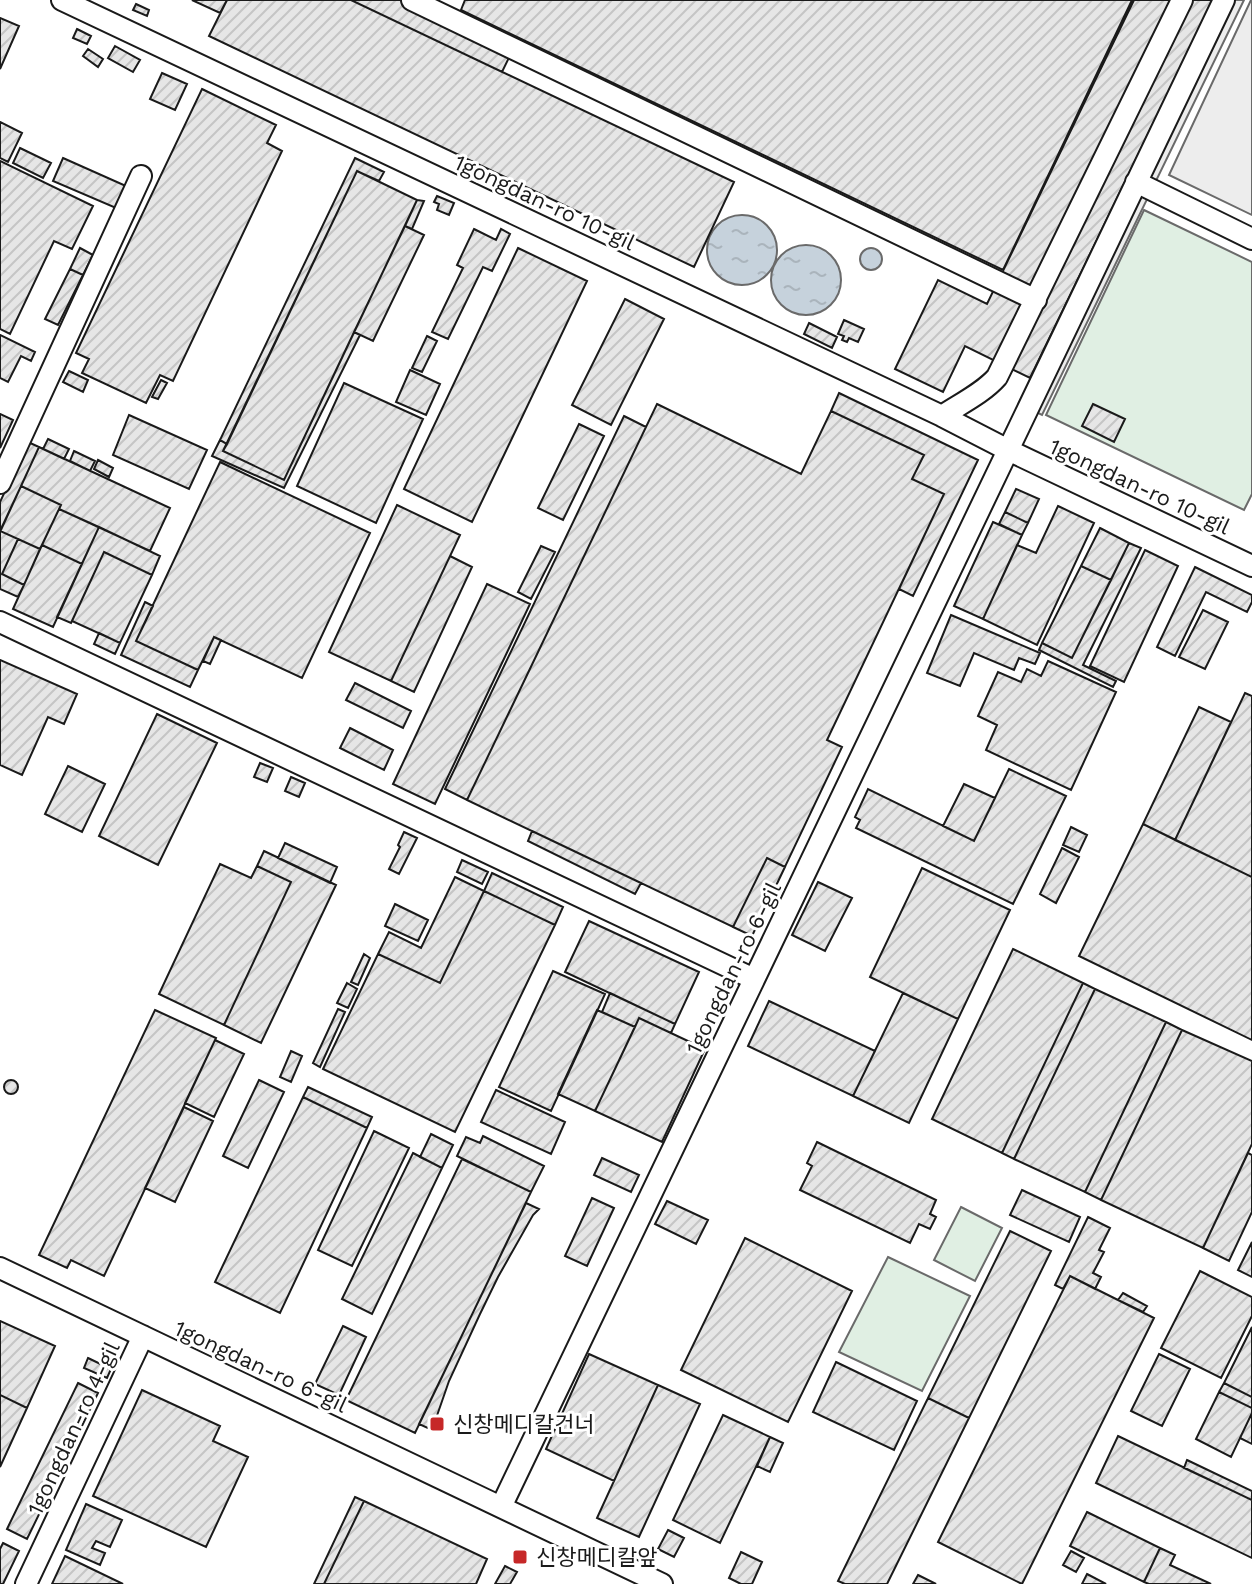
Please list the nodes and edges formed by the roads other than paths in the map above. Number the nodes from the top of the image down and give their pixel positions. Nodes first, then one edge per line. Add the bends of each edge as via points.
1 (62, 0) edge
2 (412, 0) edge
3 (1182, 0) edge
4 (1224, 0) edge
5 (141, 176) dead end
6 (1136, 182) junction
7 (1252, 239) edge
8 (1036, 300) junction
9 (942, 416) junction
10 (1008, 450) junction
11 (0, 483) edge
12 (1252, 566) edge
13 (0, 622) edge
14 (754, 979) junction
15 (0, 1268) edge
16 (143, 1336) junction
17 (501, 1507) junction
18 (26, 1584) edge
19 (662, 1584) edge

1 - 9 street, 1gongdan-ro 10-gil
2 - 8 street
3 - 8 street
4 - 6 street
5 - 11 street
6 - 7 street
6 - 10 street
8 - 9 street via 997,377 987,389
9 - 10 street, 1gongdan-ro 10-gil
10 - 12 street, 1gongdan-ro 10-gil
10 - 14 street, 1gongdan-ro 6-gil
13 - 14 street
14 - 17 street, 1gongdan-ro 6-gil
15 - 16 street, 1gongdan-ro 6-gil
16 - 17 street, 1gongdan-ro 6-gil
16 - 18 street, 1gongdan-ro 4-gil
17 - 19 street, 1gongdan-ro 6-gil

